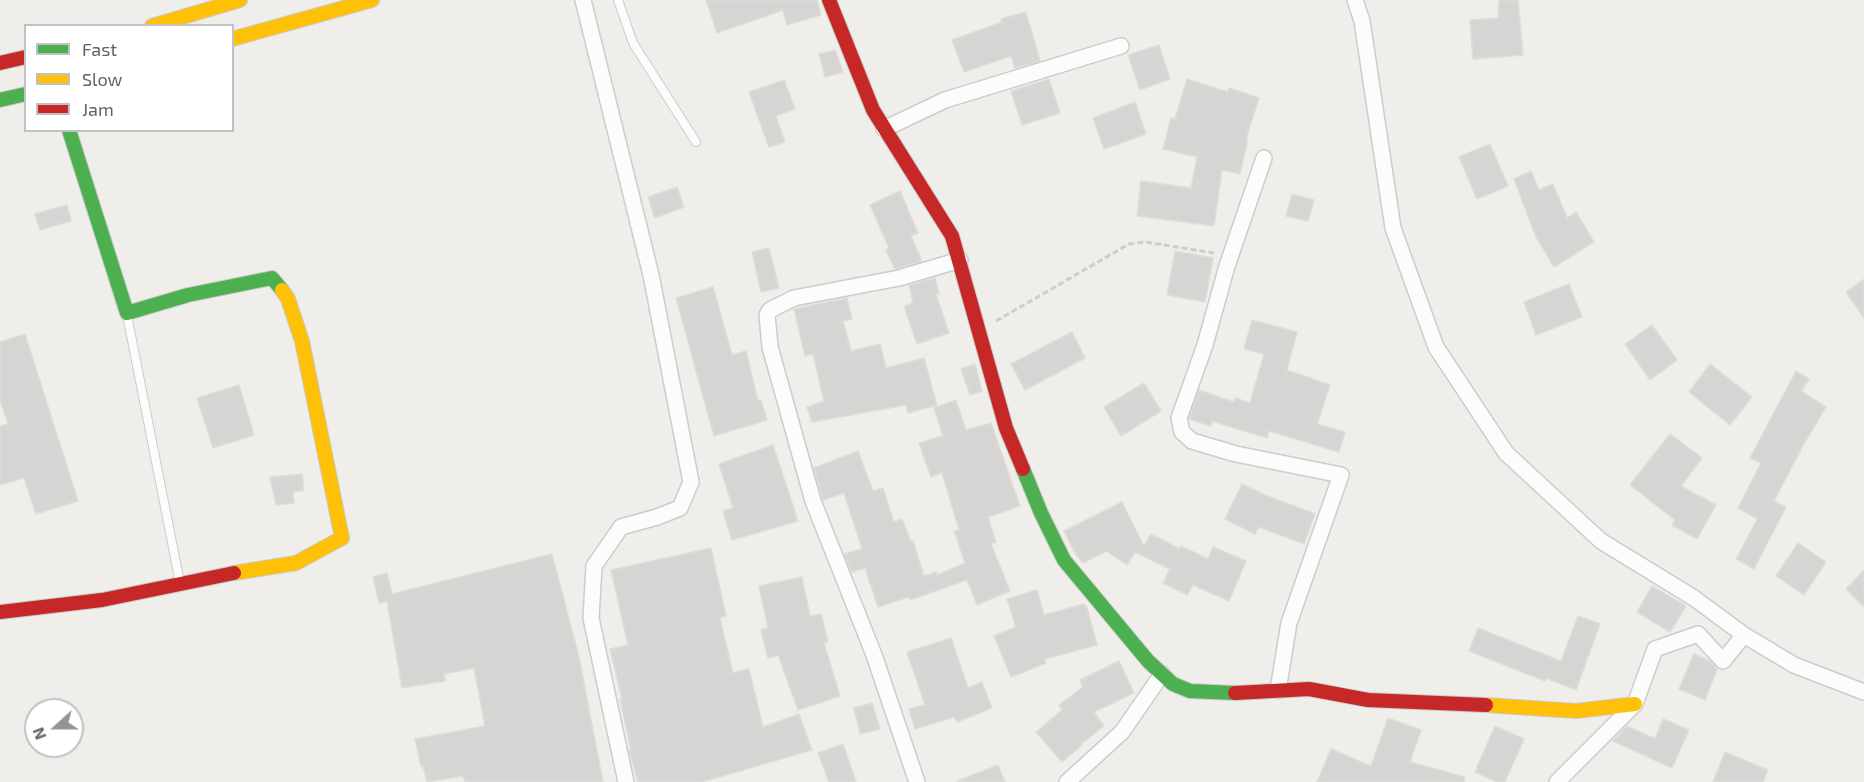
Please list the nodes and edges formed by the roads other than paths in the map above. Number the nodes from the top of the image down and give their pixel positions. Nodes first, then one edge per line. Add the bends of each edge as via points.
1 (240, 0) edge
2 (372, 0) edge
3 (582, 0) edge
4 (618, 0) edge
5 (829, 0) edge
6 (1355, 0) edge
7 (159, 24) edge
8 (234, 38) edge
9 (1121, 45) dead end
10 (24, 57) edge
11 (0, 63) edge
12 (24, 94) edge
13 (0, 100) edge
14 (884, 129) junction
15 (70, 132) edge
16 (696, 141) dead end
17 (1264, 158) dead end
18 (960, 260) junction
19 (127, 313) junction
20 (180, 584) junction
21 (0, 612) edge
22 (1744, 635) junction
23 (1162, 674) junction
24 (1278, 690) junction
25 (1864, 692) edge
26 (1635, 704) junction
27 (626, 782) edge
28 (917, 782) edge
29 (1067, 782) edge
30 (1557, 782) edge

1 - 7 main road
2 - 8 main road
3 - 27 street via 651,275 692,482 680,508 621,527 594,566 591,618
4 - 16 lane via 633,44
5 - 14 main road
6 - 22 street via 1362,21 1392,228 1436,347 1506,453 1600,541 1695,598
9 - 14 street via 945,100
10 - 11 main road
12 - 13 main road
14 - 18 main road via 952,236
15 - 19 main road
17 - 24 street via 1179,418 1182,432 1192,441 1341,475 1289,623
18 - 23 main road via 1006,428 1041,513 1064,560
18 - 28 street via 899,278 794,298 767,315 770,347 813,501 874,655
19 - 20 lane
19 - 20 main road via 188,295 272,278 288,299 302,341 342,538 296,563
20 - 21 main road via 102,600
22 - 25 street via 1794,665
22 - 26 street via 1723,661 1698,634 1655,649
23 - 24 main road via 1190,691
23 - 29 street via 1122,732
24 - 26 main road via 1309,689 1368,700 1576,711
26 - 30 street

